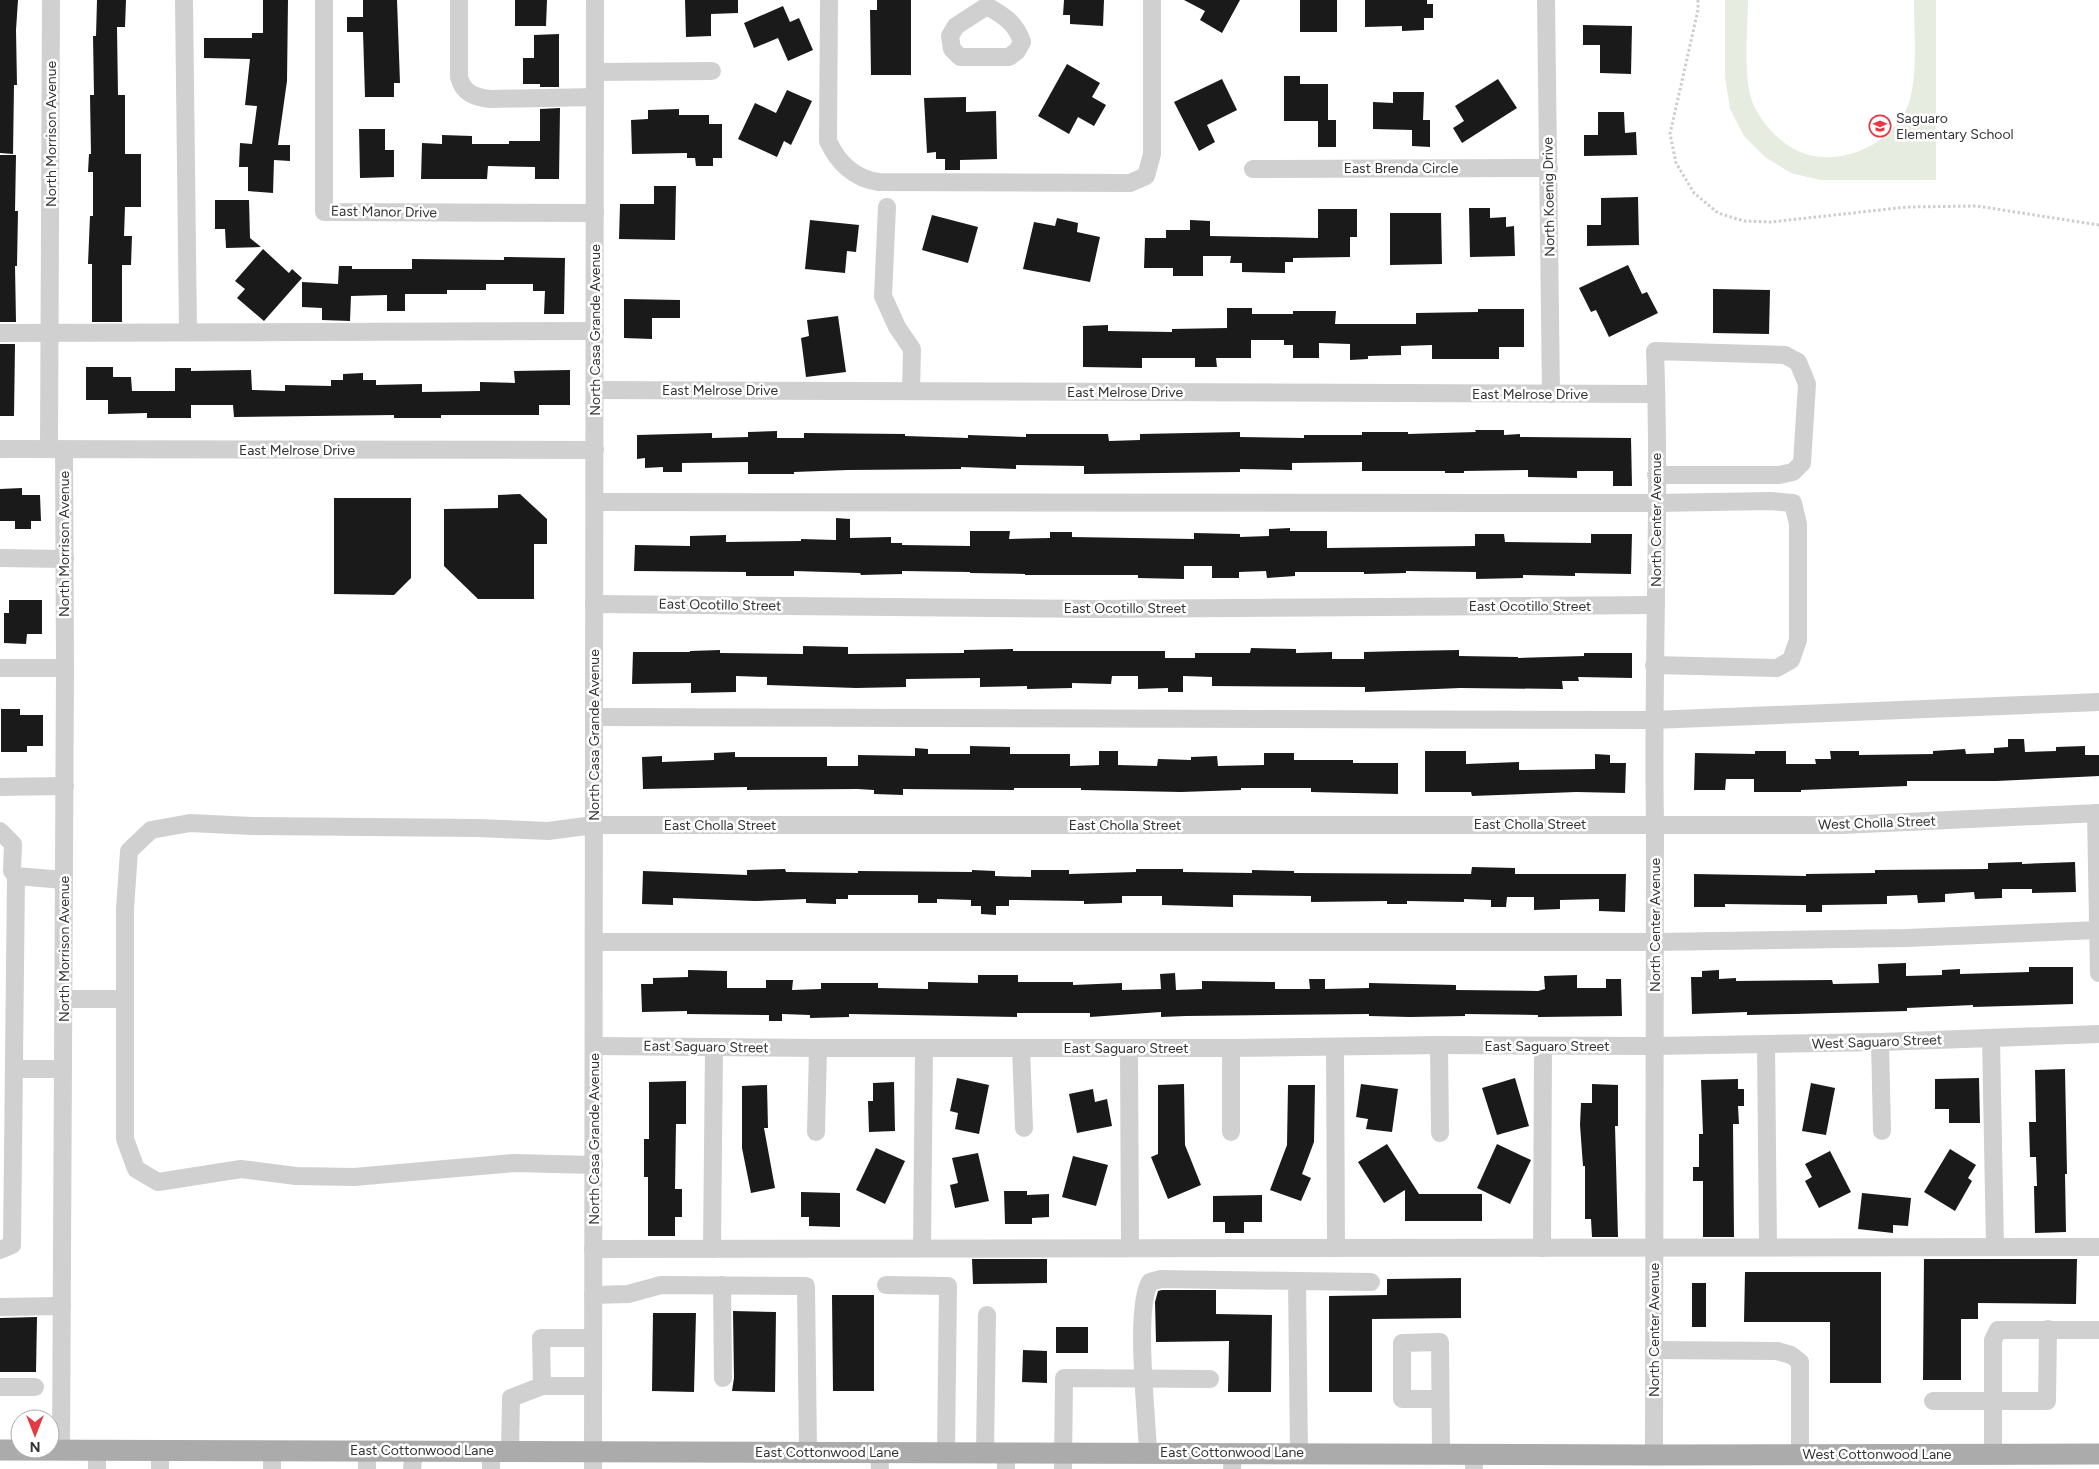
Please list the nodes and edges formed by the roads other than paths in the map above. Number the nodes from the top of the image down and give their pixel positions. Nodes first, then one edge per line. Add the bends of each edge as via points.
1 (51, 0) edge
2 (184, 0) edge
3 (324, 0) edge
4 (459, 0) edge
5 (595, 0) edge
6 (829, 0) edge
7 (1152, 0) edge
8 (1546, 0) edge
9 (712, 71) dead end
10 (595, 72) junction
11 (595, 97) junction
12 (1549, 168) junction
13 (1252, 169) dead end
14 (886, 207) dead end
15 (595, 213) junction
16 (595, 331) junction
17 (0, 332) edge
18 (50, 332) junction
19 (188, 332) junction
20 (595, 390) junction
21 (910, 391) junction
22 (1550, 394) junction
23 (1656, 394) junction
24 (0, 449) edge
25 (56, 449) junction
26 (595, 450) junction
27 (1656, 476) junction
28 (595, 502) junction
29 (1656, 503) junction
30 (0, 558) edge
31 (64, 559) junction
32 (594, 604) junction
33 (1656, 605) junction
34 (1654, 665) junction
35 (0, 668) edge
36 (65, 668) junction
37 (2099, 702) edge
38 (594, 717) junction
39 (1653, 720) junction
40 (64, 786) junction
41 (0, 787) edge
42 (2097, 813) edge
43 (1655, 824) junction
44 (594, 825) junction
45 (0, 831) edge
46 (16, 876) junction
47 (64, 880) junction
48 (2098, 930) edge
49 (594, 942) junction
50 (1655, 942) junction
51 (2099, 973) edge
52 (64, 998) junction
53 (125, 999) junction
54 (2099, 1034) edge
55 (1991, 1038) junction
56 (1880, 1042) junction
57 (1766, 1044) junction
58 (1439, 1045) junction
59 (594, 1046) junction
60 (1543, 1046) junction
61 (1655, 1046) junction
62 (714, 1047) junction
63 (1335, 1047) junction
64 (818, 1048) junction
65 (924, 1048) junction
66 (1021, 1048) junction
67 (1129, 1048) junction
68 (1231, 1048) junction
69 (14, 1070) junction
70 (63, 1070) junction
71 (1024, 1128) dead end
72 (1882, 1131) dead end
73 (816, 1132) dead end
74 (1231, 1132) dead end
75 (1440, 1133) dead end
76 (594, 1165) junction
77 (1768, 1247) junction
78 (1994, 1247) junction
79 (2099, 1247) edge
80 (922, 1248) junction
81 (1130, 1248) junction
82 (1336, 1248) junction
83 (1542, 1248) junction
84 (1655, 1248) junction
85 (593, 1249) junction
86 (712, 1249) junction
87 (0, 1250) edge
88 (1297, 1281) junction
89 (1372, 1282) dead end
90 (722, 1285) junction
91 (886, 1285) dead end
92 (593, 1295) junction
93 (62, 1306) junction
94 (0, 1307) edge
95 (987, 1315) dead end
96 (2048, 1328) junction
97 (2099, 1330) edge
98 (593, 1338) junction
99 (1654, 1350) junction
100 (723, 1378) dead end
101 (1145, 1378) junction
102 (1210, 1379) dead end
103 (542, 1386) junction
104 (593, 1386) junction
105 (0, 1387) edge
106 (35, 1387) dead end
107 (1440, 1399) dead end
108 (1933, 1401) dead end
109 (1993, 1402) junction
110 (0, 1450) edge
111 (61, 1450) junction
112 (808, 1452) junction
113 (946, 1452) junction
114 (1148, 1452) junction
115 (1299, 1453) junction
116 (1441, 1454) junction
117 (1993, 1454) junction
118 (2099, 1454) edge
119 (1654, 1455) junction
120 (1800, 1455) junction
121 (498, 1457) edge
122 (999, 1458) edge
123 (97, 1459) edge
124 (160, 1460) edge
125 (272, 1460) edge
126 (367, 1460) edge
127 (413, 1460) edge
128 (593, 1460) edge
129 (879, 1460) edge
130 (1062, 1461) edge
131 (1233, 1461) edge
132 (1346, 1461) edge
133 (1474, 1461) edge
134 (1538, 1462) edge
135 (1609, 1462) edge
136 (1913, 1462) edge

1 - 18 street, North Morrison Avenue
2 - 19 street
3 - 15 street, East Manor Drive via 324,212
4 - 11 street via 459,76 467,93 490,99
5 - 10 street, North Casa Grande Avenue
6 - 7 street via 828,141 834,154 867,181 1130,183 1146,176 1152,154
8 - 12 street, North Koenig Drive
9 - 10 street
10 - 11 street, North Casa Grande Avenue
11 - 15 street, North Casa Grande Avenue
12 - 13 street, East Brenda Circle
12 - 22 street, North Koenig Drive
14 - 21 street via 883,296 897,327 912,349
15 - 16 street, North Casa Grande Avenue
16 - 19 street
16 - 20 street, North Casa Grande Avenue
17 - 18 street
18 - 19 street
18 - 25 street, North Morrison Avenue
20 - 21 street, East Melrose Drive
20 - 26 street, North Casa Grande Avenue
21 - 22 street, East Melrose Drive
22 - 23 street, East Melrose Drive
23 - 27 street, North Center Avenue
23 - 27 street, North Center Avenue via 1655,351 1785,355 1798,362 1807,384 1802,463 1793,472 1779,476
24 - 25 street, East Melrose Drive
25 - 26 street, East Melrose Drive
25 - 31 street, North Morrison Avenue
26 - 28 street, North Casa Grande Avenue
27 - 29 street, North Center Avenue
28 - 29 street
28 - 32 street, North Casa Grande Avenue
29 - 33 street, North Center Avenue
29 - 34 street via 1793,503 1798,524 1798,640 1791,660 1777,668
30 - 31 street
31 - 36 street, North Morrison Avenue
32 - 33 street, East Ocotillo Street via 1093,609
32 - 38 street, North Casa Grande Avenue
33 - 34 street, North Center Avenue
34 - 39 street, North Center Avenue
35 - 36 street
36 - 40 street, North Morrison Avenue
37 - 39 street
38 - 39 street
38 - 44 street, North Casa Grande Avenue
39 - 43 street, North Center Avenue
40 - 41 street
40 - 47 street, North Morrison Avenue
42 - 43 street, West Cholla Street via 1842,825
42 - 48 street
43 - 44 street, East Cholla Street
43 - 50 street, North Center Avenue
44 - 49 street, North Casa Grande Avenue
44 - 53 street, East Cholla Street via 548,831 190,823 151,830 129,851
45 - 46 street via 13,844 12,871
46 - 47 street
46 - 69 street
47 - 52 street, North Morrison Avenue
48 - 50 street via 1906,938
48 - 51 street
49 - 50 street
49 - 59 street, North Casa Grande Avenue
50 - 61 street, North Center Avenue
52 - 53 street
52 - 70 street, North Morrison Avenue
53 - 76 street, East Cholla Street via 125,1139 136,1170 158,1182 241,1170 296,1176 354,1177 514,1163
54 - 55 street, West Saguaro Street
55 - 56 street, West Saguaro Street
55 - 78 street
56 - 57 street, West Saguaro Street
56 - 72 street
57 - 61 street, West Saguaro Street
57 - 77 street
58 - 60 street, East Saguaro Street
58 - 63 street, East Saguaro Street
58 - 75 street
59 - 62 street, East Saguaro Street
59 - 76 street, North Casa Grande Avenue
60 - 61 street, East Saguaro Street
60 - 83 street
61 - 84 street, North Center Avenue
62 - 64 street, East Saguaro Street
62 - 86 street
63 - 68 street, East Saguaro Street
63 - 82 street
64 - 65 street, East Saguaro Street
64 - 73 street
65 - 66 street, East Saguaro Street
65 - 80 street
66 - 67 street, East Saguaro Street
66 - 71 street
67 - 68 street, East Saguaro Street
67 - 81 street
68 - 74 street
69 - 70 street
69 - 87 street via 12,1245
70 - 93 street, North Morrison Avenue
76 - 85 street, North Casa Grande Avenue
77 - 78 street
77 - 84 street
78 - 79 street
80 - 81 street
80 - 86 street
81 - 82 street
82 - 83 street
83 - 84 street
84 - 99 street, North Center Avenue
85 - 86 street
85 - 92 street, North Casa Grande Avenue
88 - 89 street
88 - 101 street via 1161,1279 1150,1282 1145,1290 1144,1306
88 - 115 street
90 - 92 street via 661,1286 628,1294
90 - 100 street
90 - 112 street via 806,1286
91 - 113 street via 948,1286
92 - 98 street, North Casa Grande Avenue
93 - 94 street
93 - 111 street, North Morrison Avenue
95 - 122 street
96 - 97 street
96 - 109 street via 1998,1330 1993,1340
96 - 109 street via 2047,1401
98 - 103 street via 541,1338
98 - 104 street, North Casa Grande Avenue
99 - 119 street, North Center Avenue
99 - 120 street via 1792,1355 1800,1362
101 - 102 street
101 - 114 street
101 - 130 street via 1064,1378
103 - 104 street
103 - 121 street via 511,1398
104 - 128 street, North Casa Grande Avenue
105 - 106 street
107 - 116 street
108 - 109 street
109 - 117 street
110 - 111 main road, East Cottonwood Lane
111 - 123 main road, East Cottonwood Lane
112 - 128 main road, East Cottonwood Lane
112 - 129 main road, East Cottonwood Lane
113 - 122 main road, East Cottonwood Lane
113 - 129 main road, East Cottonwood Lane
114 - 130 main road, East Cottonwood Lane
114 - 131 main road, East Cottonwood Lane
115 - 131 main road, East Cottonwood Lane
115 - 132 main road, East Cottonwood Lane
116 - 132 main road, East Cottonwood Lane
116 - 133 main road, East Cottonwood Lane
117 - 118 main road, West Cottonwood Lane
117 - 136 main road, West Cottonwood Lane
119 - 120 main road, West Cottonwood Lane
119 - 135 main road, East Cottonwood Lane
120 - 136 main road, West Cottonwood Lane
121 - 127 main road, East Cottonwood Lane
121 - 128 main road, East Cottonwood Lane
122 - 130 main road, East Cottonwood Lane
123 - 124 main road, East Cottonwood Lane
124 - 125 main road, East Cottonwood Lane
125 - 126 main road, East Cottonwood Lane
126 - 127 main road, East Cottonwood Lane
133 - 134 main road, East Cottonwood Lane
134 - 135 main road, East Cottonwood Lane

